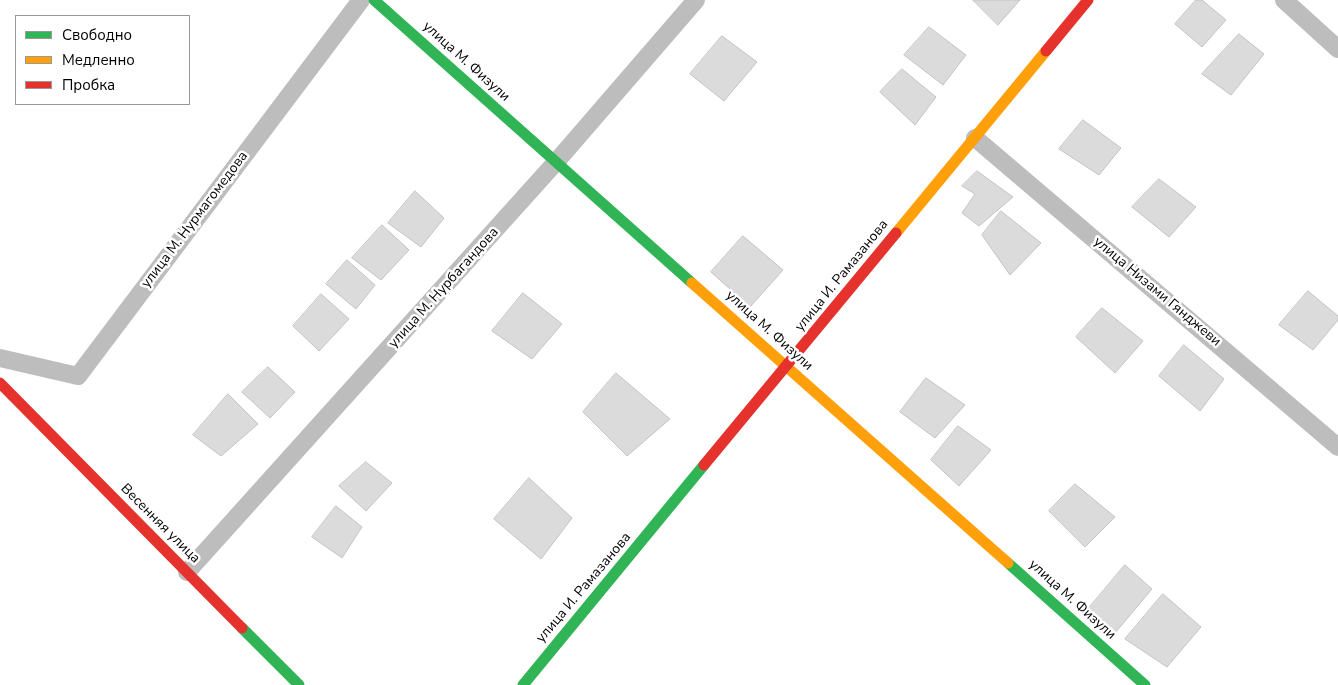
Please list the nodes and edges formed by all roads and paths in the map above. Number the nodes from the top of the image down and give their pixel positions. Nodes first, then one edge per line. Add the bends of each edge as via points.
1 (361, 0) edge
2 (374, 0) edge
3 (696, 0) edge
4 (1088, 0) edge
5 (1284, 0) edge
6 (1338, 49) edge
7 (975, 138) junction
8 (556, 162) junction
9 (0, 358) edge
10 (787, 367) junction
11 (0, 383) edge
12 (1338, 447) edge
13 (187, 572) junction
14 (299, 685) edge
15 (523, 685) edge
16 (1145, 685) edge

1 - 9 street, улица М. Нурмагомедова via 78,376
2 - 8 street, улица М. Физули
3 - 8 street, улица М. Нурбагандова
4 - 7 street, улица И. Рамазанова
5 - 6 street
7 - 10 street, улица И. Рамазанова
7 - 12 street, улица Низами Гянджеви
8 - 10 street, улица М. Физули
8 - 13 street, улица М. Нурбагандова
10 - 15 street, улица И. Рамазанова
10 - 16 street, улица М. Физули
11 - 13 street, Весенняя улица
13 - 14 street, Весенняя улица

